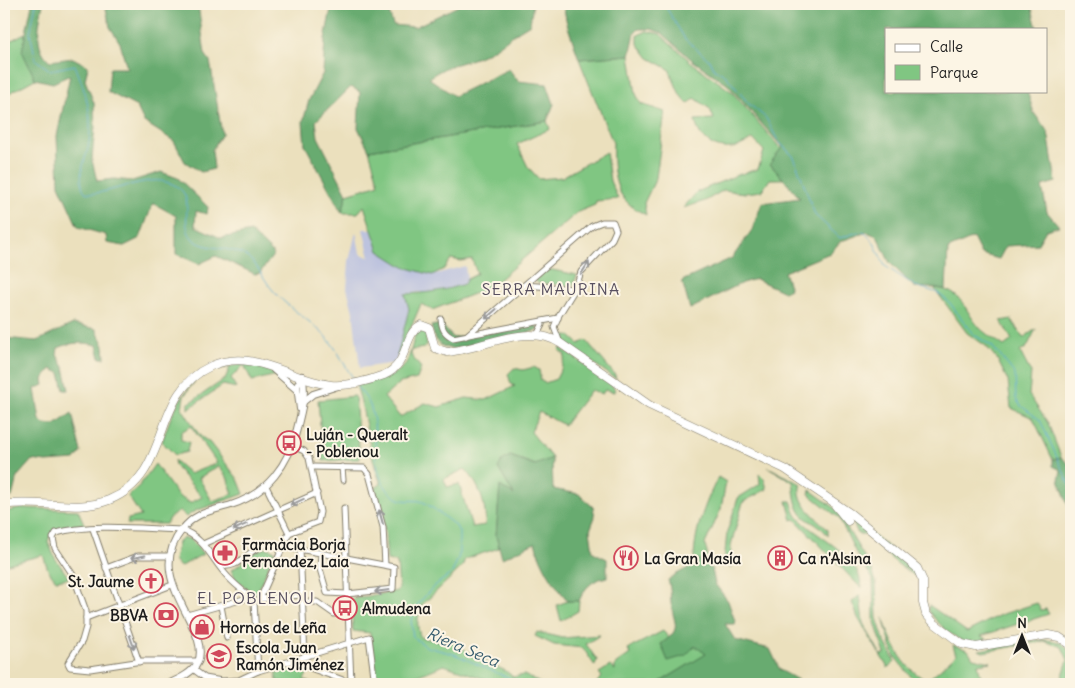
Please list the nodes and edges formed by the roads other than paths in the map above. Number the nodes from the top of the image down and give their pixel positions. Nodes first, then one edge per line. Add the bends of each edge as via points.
1 (525, 285) junction
2 (575, 289) junction
3 (558, 318) junction
4 (441, 319) dead end
5 (540, 324) junction
6 (554, 327) junction
7 (537, 335) junction
8 (466, 336) junction
9 (550, 337) junction
10 (560, 343) junction
11 (261, 363) junction
12 (302, 376) junction
13 (340, 385) junction
14 (297, 390) junction
15 (303, 402) junction
16 (300, 411) junction
17 (293, 446) junction
18 (312, 467) junction
19 (342, 467) junction
20 (343, 480) dead end
21 (266, 486) junction
22 (317, 493) junction
23 (830, 499) junction
24 (4, 505) edge
25 (344, 508) dead end
26 (278, 510) junction
27 (848, 521) dead end
28 (93, 529) junction
29 (181, 530) junction
30 (289, 533) junction
31 (203, 544) junction
32 (284, 546) junction
33 (300, 549) junction
34 (321, 553) junction
35 (170, 556) junction
36 (346, 557) junction
37 (218, 565) junction
38 (385, 565) junction
39 (106, 568) junction
40 (172, 585) junction
41 (348, 594) junction
42 (301, 595) junction
43 (255, 599) junction
44 (302, 602) junction
45 (119, 605) junction
46 (221, 606) junction
47 (348, 613) junction
48 (187, 616) junction
49 (86, 618) junction
50 (228, 638) dead end
51 (349, 642) junction
52 (1071, 645) edge
53 (305, 656) junction
54 (198, 661) junction
55 (291, 661) junction
56 (138, 662) junction
57 (193, 669) junction
58 (258, 671) junction
59 (168, 684) edge
60 (352, 684) edge
61 (375, 684) edge

1 - 2 street
2 -> 1 street via 588,262 612,239 616,230 613,222 592,226
1 -> 8 street
2 - 3 street
3 - 5 street
3 - 6 street
4 - 8 street via 445,334 453,338
5 - 6 street
5 - 7 street
5 - 8 street
6 - 9 street
6 - 10 street
7 - 9 main road
7 - 13 main road via 447,352 435,348 429,328 421,325 414,330 403,359 393,370 367,380
9 - 10 main road
10 - 23 main road via 649,405 779,466
11 - 12 main road
11 - 14 street via 281,374
11 - 24 main road via 227,361 191,378 172,402 147,468 120,494 87,505 30,502
12 - 13 main road
12 - 14 street
12 - 15 street
13 - 15 street via 313,394
14 - 16 street
15 - 16 street
16 - 17 street
17 - 18 street via 304,451
17 - 21 street via 283,466
18 - 19 street
18 - 22 street
19 - 20 street
38 -> 19 street via 383,527 369,474 364,468
21 - 26 street
21 - 29 street via 232,505 194,517
22 -> 26 street
22 - 30 street via 318,522
23 - 27 main road
23 - 52 main road via 915,565 922,576 926,614 962,644 976,647 1048,635 1059,637
25 - 36 street
26 - 30 street
26 -> 31 street
28 - 29 street
28 - 39 street
28 - 49 street via 67,530 53,538 55,548 73,575
29 - 31 street
29 - 35 street
30 - 32 street
31 - 37 street
32 - 33 street
32 - 37 street via 256,547 237,565
32 - 43 street
33 - 34 street
33 - 42 street
34 - 36 street
34 - 41 street via 320,569 327,593
35 -> 39 street via 138,556
35 - 40 street
36 - 38 street
36 - 41 street
37 - 43 street
38 -> 41 street via 394,567 394,589
39 - 45 street
40 - 45 street
40 - 48 street
41 - 47 street
42 - 43 street
42 - 44 street
43 - 46 street
43 - 58 street
44 - 47 street via 317,602 334,614
44 - 53 street
45 - 49 street
45 -> 56 street
46 - 48 street
46 - 50 street
47 - 51 street
48 - 54 street via 200,647
49 - 56 street via 82,641 68,663 70,667
51 - 53 street
51 - 60 street
51 - 61 street via 369,637
53 - 55 street
54 - 56 street
54 - 57 street
55 - 58 street
55 - 60 street
57 - 58 street via 205,678 222,681 239,680
57 - 59 street

